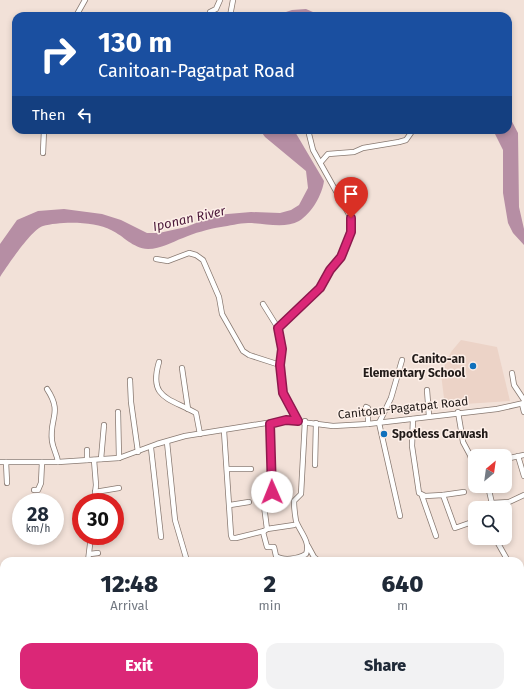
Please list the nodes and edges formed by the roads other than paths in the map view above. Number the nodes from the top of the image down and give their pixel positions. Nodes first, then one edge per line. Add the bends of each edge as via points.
1 (85, 0) edge
2 (220, 0) edge
3 (233, 0) edge
4 (78, 12) edge
5 (210, 12) edge
6 (231, 12) edge
7 (44, 134) edge
8 (309, 134) edge
9 (410, 134) edge
10 (43, 153) dead end
11 (320, 162) junction
12 (156, 259) dead end
13 (263, 304) dead end
14 (278, 328) junction
15 (402, 360) dead end
16 (159, 362) dead end
17 (280, 365) junction
18 (182, 368) dead end
19 (512, 373) dead end
20 (130, 380) dead end
21 (47, 389) dead end
22 (427, 390) dead end
23 (523, 402) edge
24 (366, 407) dead end
25 (188, 409) junction
26 (118, 412) dead end
27 (458, 412) junction
28 (524, 412) edge
29 (429, 416) junction
30 (413, 419) junction
31 (298, 421) junction
32 (305, 421) junction
33 (379, 423) junction
34 (104, 424) dead end
35 (270, 424) junction
36 (316, 424) junction
37 (368, 424) junction
38 (224, 431) junction
39 (200, 434) junction
40 (167, 442) junction
41 (151, 448) junction
42 (87, 450) dead end
43 (468, 451) edge
44 (138, 452) junction
45 (524, 455) edge
46 (518, 456) junction
47 (512, 457) edge
48 (119, 458) junction
49 (101, 459) junction
50 (87, 460) junction
51 (94, 460) junction
52 (0, 462) edge
53 (6, 462) junction
54 (42, 462) junction
55 (58, 462) junction
56 (315, 465) dead end
57 (227, 469) junction
58 (251, 470) dead end
59 (524, 476) edge
60 (8, 483) dead end
61 (119, 488) dead end
62 (34, 490) dead end
63 (95, 492) joint
64 (272, 492) dead end
65 (464, 492) dead end
66 (443, 495) junction
67 (524, 495) edge
68 (422, 496) junction
69 (512, 501) edge
70 (249, 502) dead end
71 (230, 505) junction
72 (264, 506) dead end
73 (400, 516) dead end
74 (468, 523) edge
75 (294, 525) dead end
76 (266, 530) junction
77 (436, 536) dead end
78 (161, 537) dead end
79 (306, 543) junction
80 (90, 545) edge
81 (499, 545) edge
82 (98, 553) dead end
83 (90, 554) junction
84 (89, 557) edge
85 (186, 557) edge
86 (277, 557) edge
87 (300, 557) edge
88 (314, 557) edge
89 (506, 557) edge

1 - 4 street
2 - 5 street via 216,9
3 - 6 street
7 - 10 street
8 - 11 street via 313,150
9 - 11 street via 406,140 399,142 354,152 328,154
11 - 14 street via 349,214 352,222 351,232 341,257 322,285
12 - 17 street via 168,261 189,253 203,260 219,297 222,314 243,350 249,355
13 - 14 street
14 - 17 street via 282,352
15 - 33 street via 391,398
16 - 25 street via 156,378 159,392 165,398
17 - 31 street via 283,393
18 - 25 street
19 - 23 street via 514,385
20 - 44 street
21 - 55 street via 54,400 51,436
22 - 29 street
23 - 27 street, Canitoan-Pagatpat Road via 497,409
23 - 28 street
24 - 37 street
25 - 39 street via 196,413
26 - 48 street
27 - 29 street, Canitoan-Pagatpat Road
27 - 43 street via 463,442
29 - 30 street, Canitoan-Pagatpat Road
30 - 33 street, Canitoan-Pagatpat Road
30 - 68 street via 412,446 418,489
31 - 32 street, Canitoan-Pagatpat Road
31 - 35 street, Canitoan-Pagatpat Road via 286,420
32 - 36 street, Canitoan-Pagatpat Road
32 - 79 street via 301,494 294,501 297,522
33 - 37 street, Canitoan-Pagatpat Road
33 - 73 street
34 - 49 street
35 - 38 street, Canitoan-Pagatpat Road
35 - 64 street
36 - 37 street, Canitoan-Pagatpat Road
36 - 56 street
38 - 39 street, Canitoan-Pagatpat Road
38 - 57 street
39 - 40 street, Canitoan-Pagatpat Road
40 - 41 street, Canitoan-Pagatpat Road
40 - 85 street via 175,520
41 - 44 street, Canitoan-Pagatpat Road
41 - 78 street
42 - 50 street
44 - 48 street, Canitoan-Pagatpat Road
45 - 46 street
46 - 47 street
46 - 59 street
48 - 49 street, Canitoan-Pagatpat Road
49 - 51 street, Canitoan-Pagatpat Road
50 - 51 street, Canitoan-Pagatpat Road
50 - 55 street, Canitoan-Pagatpat Road
51 - 63 street
52 - 53 street, Canitoan-Pagatpat Road
53 - 54 street, Canitoan-Pagatpat Road
53 - 60 street
54 - 55 street, Canitoan-Pagatpat Road
54 - 62 street via 41,484 38,490
57 - 58 street
57 - 71 street
61 - 63 street
65 - 66 street
66 - 68 street
66 - 74 street via 454,527
67 - 69 street
68 - 77 street
70 - 71 street
71 - 76 street via 232,538
72 - 76 street
75 - 76 street
76 - 86 street via 266,546 274,547
79 - 87 street via 307,552
79 - 88 street
80 - 83 street
81 - 89 street
82 - 83 street
83 - 84 street

